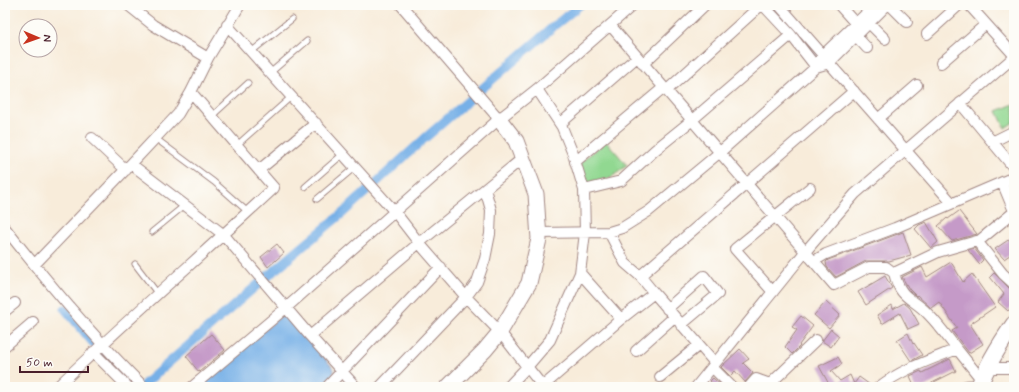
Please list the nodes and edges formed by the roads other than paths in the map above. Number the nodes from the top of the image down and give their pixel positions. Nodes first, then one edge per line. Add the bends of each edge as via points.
1 (128, 5) edge
2 (240, 5) edge
3 (401, 5) edge
4 (633, 5) edge
5 (705, 5) edge
6 (762, 5) edge
7 (779, 5) edge
8 (839, 5) edge
9 (875, 5) edge
10 (887, 5) edge
11 (890, 5) edge
12 (959, 5) edge
13 (972, 6) edge
14 (292, 19) dead end
15 (907, 22) dead end
16 (869, 23) junction
17 (856, 24) junction
18 (986, 24) junction
19 (227, 25) junction
20 (610, 25) junction
21 (927, 34) dead end
22 (791, 35) junction
23 (856, 36) junction
24 (885, 40) dead end
25 (307, 41) dead end
26 (866, 48) dead end
27 (251, 52) junction
28 (1014, 56) edge
29 (208, 58) junction
30 (826, 59) junction
31 (640, 60) junction
32 (941, 63) dead end
33 (816, 67) junction
34 (270, 73) junction
35 (248, 84) dead end
36 (917, 85) dead end
37 (537, 89) junction
38 (665, 90) junction
39 (854, 91) junction
40 (191, 92) junction
41 (291, 97) junction
42 (960, 103) junction
43 (212, 116) junction
44 (499, 119) junction
45 (878, 119) junction
46 (691, 121) junction
47 (316, 124) junction
48 (560, 124) junction
49 (1014, 131) edge
50 (92, 138) dead end
51 (156, 138) junction
52 (992, 142) junction
53 (236, 145) junction
54 (905, 150) junction
55 (719, 153) junction
56 (343, 154) junction
57 (523, 158) junction
58 (575, 162) junction
59 (128, 167) junction
60 (355, 167) junction
61 (1014, 168) edge
62 (259, 170) junction
63 (1014, 177) edge
64 (1002, 182) junction
65 (746, 184) junction
66 (305, 186) dead end
67 (810, 188) dead end
68 (485, 189) junction
69 (584, 190) junction
70 (317, 199) dead end
71 (952, 203) junction
72 (185, 205) junction
73 (1014, 211) edge
74 (248, 212) junction
75 (395, 212) junction
76 (775, 218) junction
77 (5, 228) edge
78 (152, 232) dead end
79 (609, 232) junction
80 (539, 233) junction
81 (585, 233) junction
82 (224, 235) junction
83 (976, 241) junction
84 (419, 243) junction
85 (805, 252) junction
86 (814, 261) junction
87 (35, 264) junction
88 (135, 264) dead end
89 (441, 267) junction
90 (580, 273) junction
91 (894, 273) junction
92 (640, 276) junction
93 (1014, 284) edge
94 (773, 292) junction
95 (654, 293) junction
96 (158, 294) junction
97 (466, 297) junction
98 (15, 303) dead end
99 (287, 307) junction
100 (5, 311) edge
101 (671, 313) junction
102 (621, 319) junction
103 (33, 322) dead end
104 (1014, 324) edge
105 (681, 325) junction
106 (500, 332) junction
107 (310, 336) junction
108 (816, 340) dead end
109 (102, 344) junction
110 (699, 345) junction
111 (5, 346) edge
112 (636, 350) dead end
113 (957, 350) junction
114 (93, 352) junction
115 (713, 365) junction
116 (527, 368) junction
117 (1014, 368) edge
118 (342, 372) junction
119 (660, 377) dead end
120 (120, 379) junction
121 (976, 382) edge
122 (774, 386) edge
123 (57, 387) edge
124 (113, 387) edge
125 (128, 387) edge
126 (144, 387) edge
127 (192, 387) edge
128 (327, 387) edge
129 (356, 387) edge
130 (380, 387) edge
131 (448, 387) edge
132 (508, 387) edge
133 (542, 387) edge
134 (696, 387) edge
135 (732, 387) edge
136 (749, 387) edge
137 (879, 387) edge
138 (958, 387) edge

1 - 29 street via 153,25
2 - 19 street
3 - 44 street
4 - 20 street
5 - 31 street
6 - 22 street
6 - 38 street
7 - 30 street
8 - 17 street
9 - 17 street
10 - 16 street
11 - 15 street
12 - 21 street
13 - 18 street
14 - 27 lane
16 - 23 street
16 - 24 street
17 - 30 street
18 - 28 street
18 - 32 street
19 - 27 street
19 - 29 street
20 - 31 street
20 - 37 street
22 - 33 street
22 - 46 street
23 - 26 street
23 - 30 street
25 - 34 lane
27 - 34 street
28 - 42 street
29 - 40 street
30 - 33 street
30 - 39 street
31 - 38 street
31 - 48 street
33 - 55 street
34 - 41 street
35 - 43 lane
36 - 45 street
37 - 44 street
37 - 48 street
38 - 46 street
38 - 58 street
39 - 45 street
39 - 65 street
40 - 43 street
40 - 51 street via 178,114
41 - 47 street
41 - 53 lane
42 - 52 street
42 - 54 street
43 - 53 street
44 - 57 street via 516,140
44 - 75 street
45 - 54 street
46 - 55 street
46 - 69 street via 621,181
47 - 56 street
47 - 62 street
48 - 58 street via 574,154
49 - 52 street
50 - 59 street
51 - 59 street
51 - 74 lane via 214,182
52 - 61 street
53 - 62 street
54 - 71 street
54 - 85 street via 854,194
55 - 65 street
55 - 79 street via 649,211 622,228
56 - 60 street
56 - 66 lane
57 - 68 street
57 - 80 street via 536,194
58 - 69 street
59 - 72 street
59 - 87 street
60 - 70 lane
60 - 75 street
62 - 74 street via 274,188
63 - 64 street
64 - 71 street
64 - 73 street
65 - 76 street
65 - 92 street
67 - 76 street
68 - 84 street
68 - 97 street via 491,210 490,234 477,282
69 - 81 street
71 - 86 street
72 - 78 lane
72 - 82 street
73 - 83 street
74 - 82 street
75 - 84 street
75 - 99 street
76 - 85 street
76 - 94 street via 735,249
77 - 87 street
79 - 81 street
79 - 92 street via 625,264
80 - 81 street
80 - 106 street via 529,283
81 - 90 street
82 - 96 street
82 - 99 street
83 - 91 street via 938,252
83 - 93 street
84 - 89 street
84 - 107 street
85 - 86 street
85 - 94 street
86 - 91 street via 834,285 868,267 886,268
87 - 109 street
88 - 96 lane
89 - 97 street
89 - 118 street
90 - 102 street
90 - 116 street via 550,340
91 - 113 street via 896,283 903,294 929,314
92 - 95 street
94 - 115 street
95 - 101 street
95 - 102 street
96 - 109 street
97 - 106 street
97 - 130 street
98 - 100 street
99 - 107 street
99 - 127 street
101 - 105 street
101 - 105 street via 704,276 718,294
101 - 112 street
102 - 133 street
103 - 111 street
104 - 121 main road
105 - 110 street
106 - 116 street
106 - 131 street
107 - 118 street
108 - 122 street
109 - 114 street
109 - 126 street
110 - 115 street
110 - 119 street
113 - 121 street
113 - 137 street via 904,370
114 - 120 street
114 - 123 street
115 - 134 street
115 - 135 street
116 - 132 street
116 - 133 street
117 - 121 street
118 - 128 street
118 - 129 street
120 - 124 street
120 - 125 street
121 - 138 lane
122 - 136 street via 756,379

